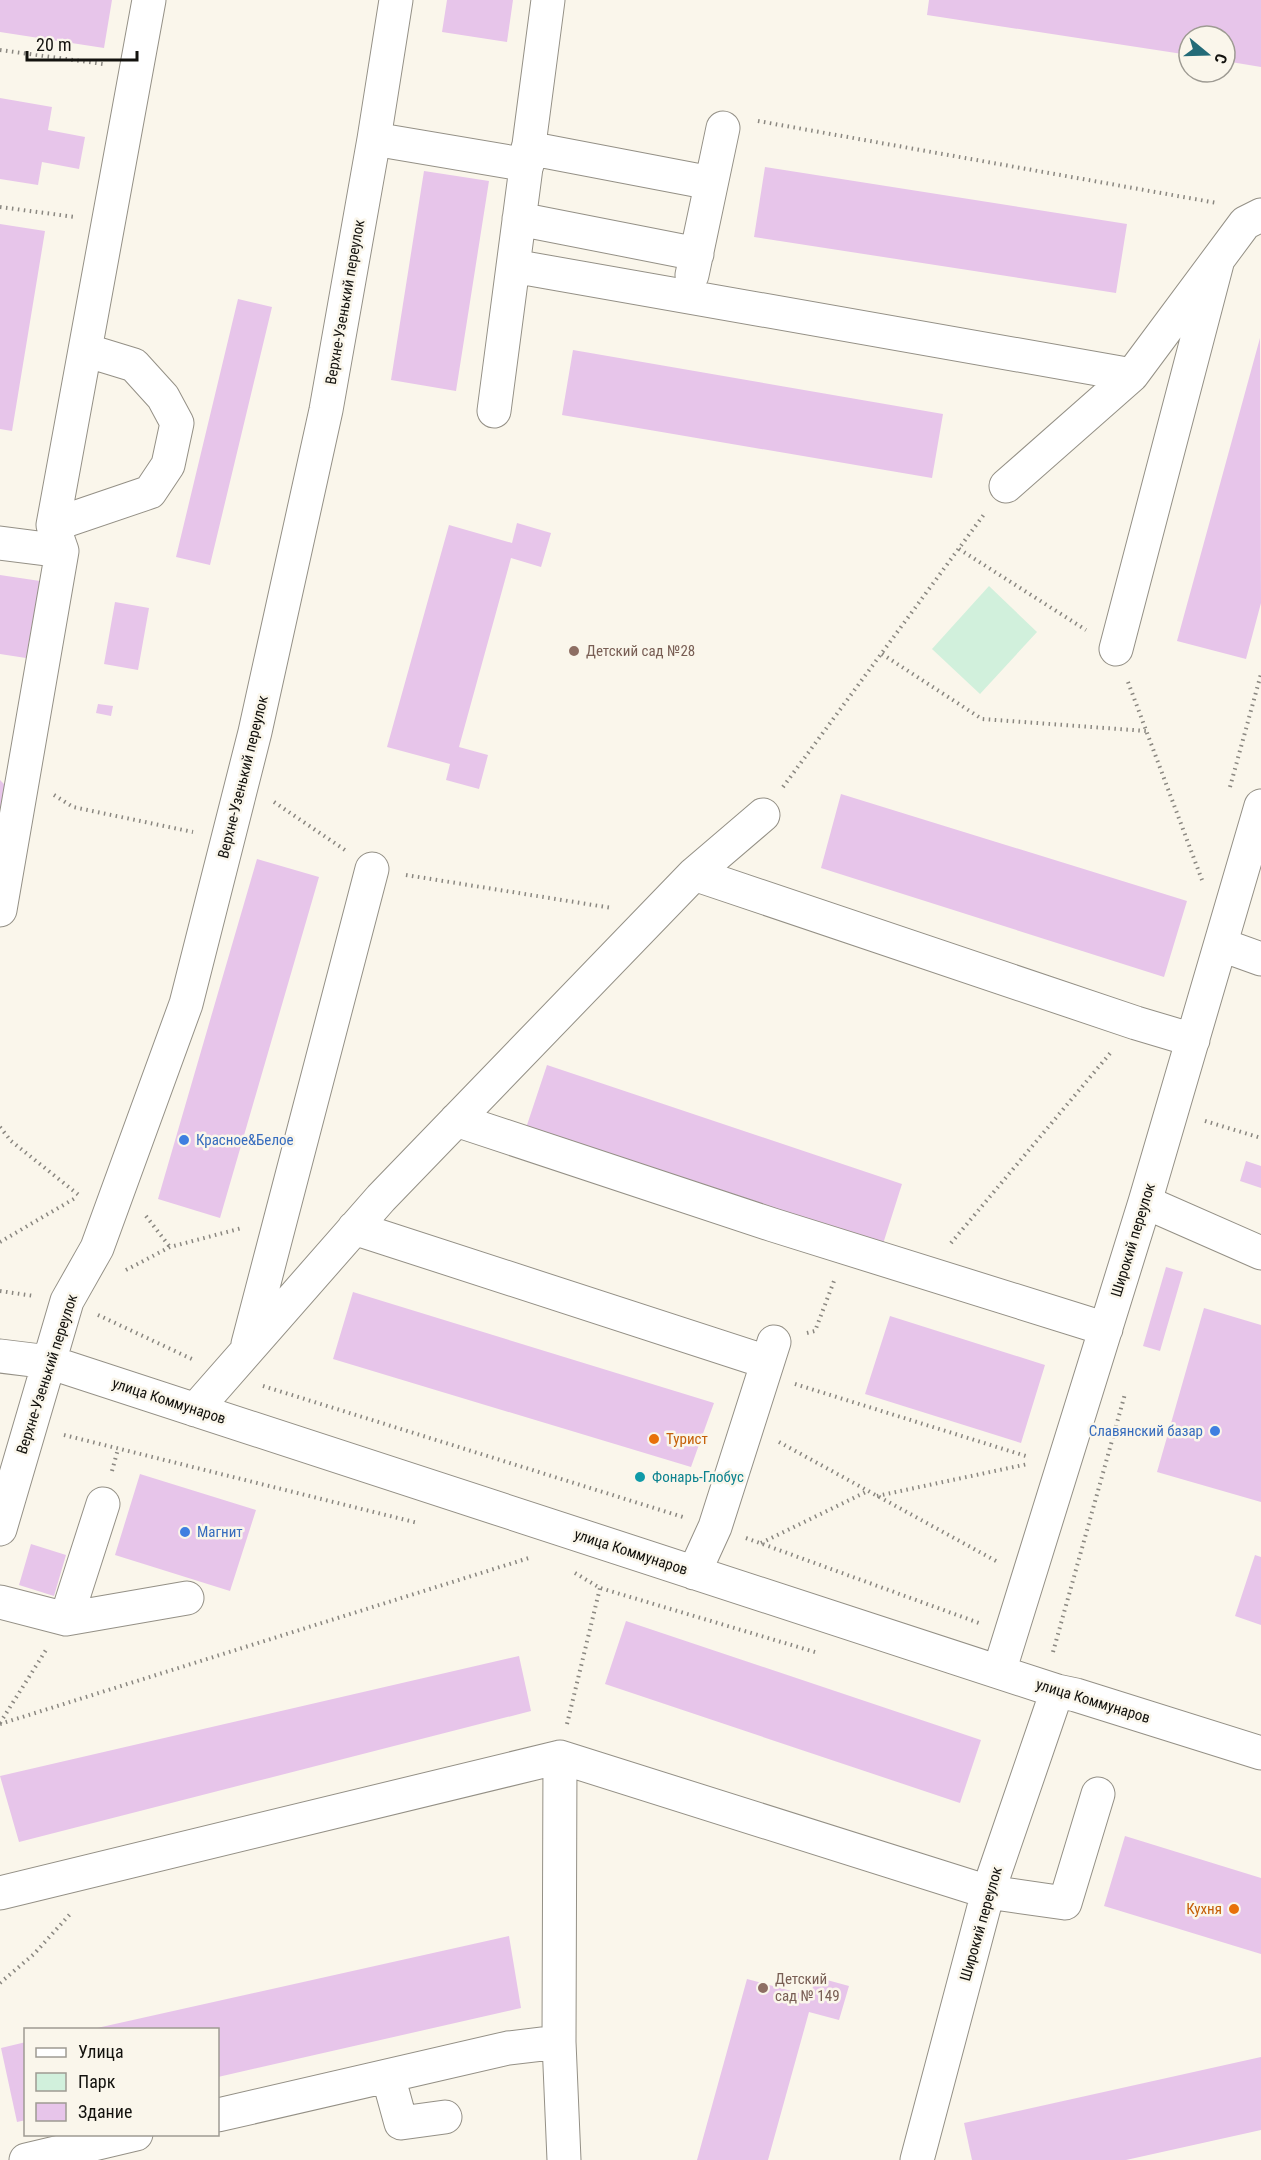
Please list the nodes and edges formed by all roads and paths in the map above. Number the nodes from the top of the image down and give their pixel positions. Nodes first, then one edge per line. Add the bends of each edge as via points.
1 (149, 0) edge
2 (396, 0) edge
3 (548, 0) edge
4 (0, 50) edge
5 (136, 68) junction
6 (723, 128) joint
7 (374, 139) junction
8 (527, 156) junction
9 (711, 183) junction
10 (0, 207) edge
11 (519, 219) junction
12 (1253, 219) edge
13 (108, 221) junction
14 (697, 254) junction
15 (1217, 263) junction
16 (513, 266) junction
17 (688, 297) junction
18 (85, 350) junction
19 (1132, 375) junction
20 (494, 411) dead end
21 (1006, 486) joint
22 (57, 538) junction
23 (0, 543) edge
24 (959, 549) junction
25 (1116, 649) junction
26 (882, 654) junction
27 (1146, 731) junction
28 (23, 776) junction
29 (243, 781) junction
30 (1261, 806) edge
31 (763, 814) joint
32 (228, 840) junction
33 (372, 869) junction
34 (694, 874) junction
35 (1203, 884) dead end
36 (0, 910) edge
37 (654, 915) junction
38 (1221, 945) junction
39 (1261, 959) edge
40 (1136, 1023) junction
41 (1193, 1040) junction
42 (1173, 1112) junction
43 (456, 1120) junction
44 (0, 1127) edge
45 (3, 1135) edge
46 (1261, 1138) edge
47 (80, 1196) junction
48 (1145, 1202) junction
49 (109, 1214) junction
50 (281, 1218) junction
51 (354, 1228) junction
52 (0, 1242) edge
53 (847, 1248) junction
54 (1261, 1253) edge
55 (925, 1273) junction
56 (119, 1274) dead end
57 (0, 1292) edge
58 (67, 1301) junction
59 (1106, 1329) junction
60 (0, 1356) edge
61 (768, 1359) junction
62 (49, 1362) junction
63 (236, 1363) junction
64 (195, 1410) junction
65 (747, 1424) junction
66 (30, 1426) junction
67 (1030, 1458) dead end
68 (1029, 1464) dead end
69 (869, 1491) junction
70 (877, 1496) junction
71 (103, 1504) dead end
72 (428, 1525) dead end
73 (715, 1527) junction
74 (0, 1529) edge
75 (760, 1543) junction
76 (543, 1553) dead end
77 (1000, 1563) dead end
78 (694, 1573) junction
79 (600, 1588) dead end
80 (187, 1598) dead end
81 (0, 1602) edge
82 (66, 1618) junction
83 (1010, 1634) junction
84 (1054, 1650) dead end
85 (999, 1672) junction
86 (1057, 1691) junction
87 (0, 1723) edge
88 (1261, 1754) edge
89 (560, 1757) junction
90 (1098, 1794) dead end
91 (988, 1892) junction
92 (0, 1893) edge
93 (74, 1910) dead end
94 (0, 1983) edge
95 (559, 2042) junction
96 (388, 2076) junction
97 (219, 2115) edge
98 (445, 2117) dead end
99 (128, 2136) edge
100 (26, 2160) edge
101 (564, 2160) edge
102 (917, 2160) edge

1 - 5 street
2 - 7 street, Верхне-Узенький переулок
3 - 8 street
4 - 5 path
5 - 13 street
6 - 9 street
6 - 12 path via 741,118 1235,206
7 - 8 street
7 - 29 street, Верхне-Узенький переулок via 326,410
8 - 9 street
8 - 11 street
9 - 14 street
10 - 13 path
11 - 14 street
11 - 16 street
12 - 15 street
13 - 18 street
14 - 17 street
15 - 19 street
15 - 25 street
16 - 17 street
16 - 20 street
17 - 19 street
18 - 22 street
18 - 22 street via 134,365 163,397 177,423 168,465 150,492
19 - 21 street
21 - 24 path
22 - 23 street
22 - 28 street
24 - 25 path
24 - 26 path
25 - 27 path
26 - 27 path via 982,719
26 - 31 path
27 - 35 path
28 - 32 path via 73,807
28 - 36 street
29 - 32 street, Верхне-Узенький переулок
29 - 33 path
30 - 38 street, Широкий переулок
31 - 34 street
32 - 49 street, Верхне-Узенький переулок via 186,1004
33 - 37 path
33 - 50 street
34 - 37 street
34 - 40 street
37 - 43 street
38 - 39 street
38 - 41 street, Широкий переулок
40 - 41 street
40 - 55 path
41 - 42 street, Широкий переулок
42 - 46 path
42 - 48 street, Широкий переулок
43 - 51 street
43 - 53 street
44 - 45 path
45 - 47 path
47 - 49 path
47 - 52 path
48 - 54 street
48 - 59 street, Широкий переулок
49 - 58 street, Верхне-Узенький переулок via 97,1248
50 - 56 path via 170,1247
50 - 63 street
51 - 61 street
51 - 63 street
53 - 55 street
53 - 61 path via 815,1330
55 - 59 street
57 - 58 path
58 - 62 street, Верхне-Узенький переулок
58 - 63 path
59 - 83 street, Широкий переулок
60 - 62 street, улица Коммунаров
61 - 65 street
61 - 67 path
62 - 64 street, улица Коммунаров
62 - 66 street, Верхне-Узенький переулок
63 - 64 street
63 - 73 path
64 - 78 street, улица Коммунаров
65 - 69 path
65 - 73 street
66 - 72 path
66 - 74 street, Верхне-Узенький переулок
68 - 70 path
69 - 70 path
69 - 75 path
70 - 77 path
71 - 82 street
73 - 75 path
73 - 78 street
75 - 83 path
76 - 87 path
78 - 85 street, улица Коммунаров
79 - 89 path
80 - 82 street
81 - 82 street
82 - 87 path
83 - 84 path
83 - 85 street, Широкий переулок
85 - 86 street, улица Коммунаров
86 - 88 street, улица Коммунаров
86 - 91 street, Широкий переулок
89 - 91 street
89 - 92 street
89 - 95 street
90 - 91 street via 1065,1903
91 - 102 street, Широкий переулок
93 - 94 path via 34,1954
95 - 96 street via 508,2048
95 - 101 street
96 - 97 street
96 - 98 street via 401,2123
99 - 100 street

